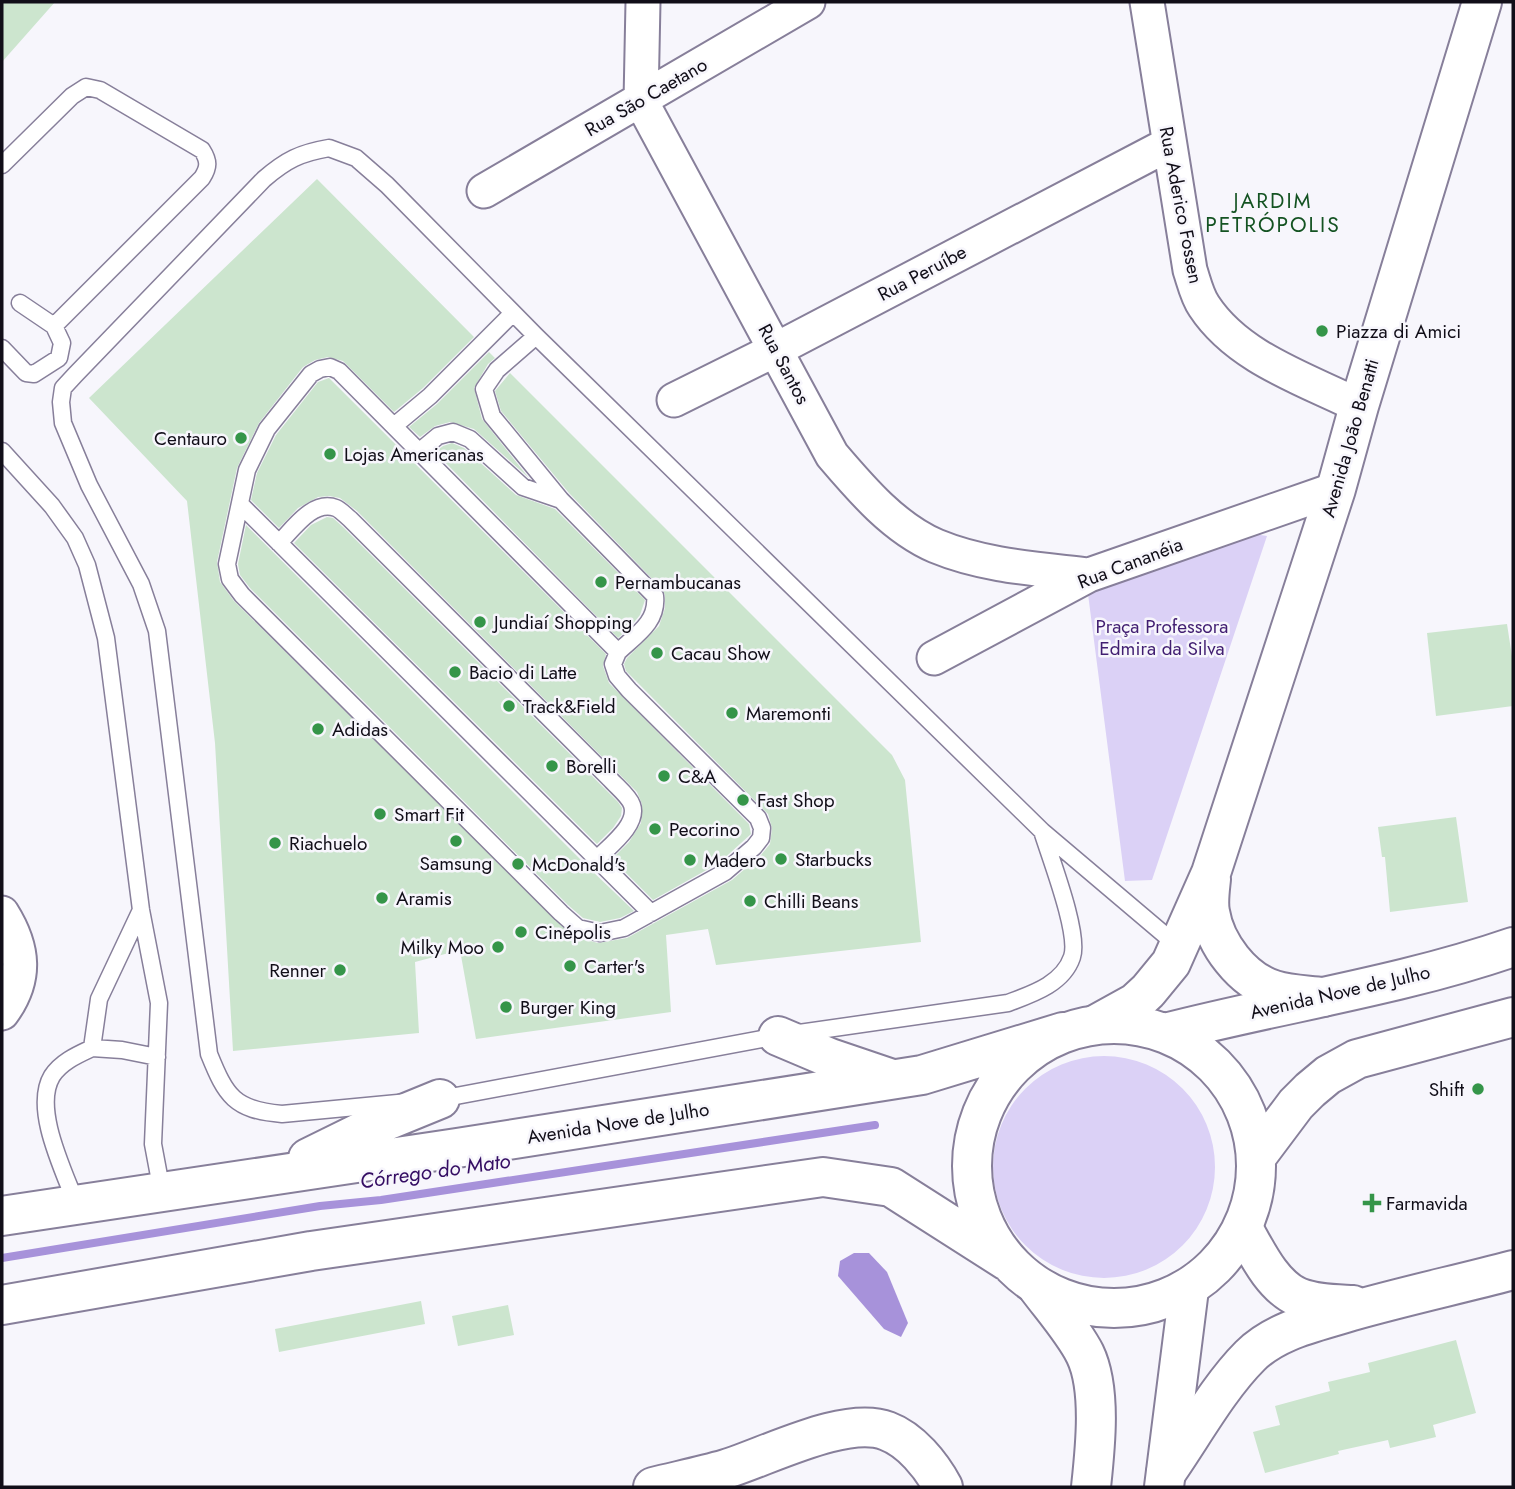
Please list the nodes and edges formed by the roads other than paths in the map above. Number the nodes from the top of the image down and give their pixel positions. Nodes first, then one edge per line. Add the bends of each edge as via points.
1 (643, 2) edge
2 (808, 2) edge
3 (1147, 2) edge
4 (1482, 2) edge
5 (641, 101) junction
6 (1168, 144) junction
7 (2, 165) edge
8 (484, 191) dead end
9 (20, 303) dead end
10 (513, 313) junction
11 (54, 326) junction
12 (536, 336) junction
13 (2, 348) edge
14 (777, 349) junction
15 (59, 358) junction
16 (75, 374) junction
17 (674, 400) dead end
18 (1359, 405) junction
19 (394, 426) junction
20 (2, 451) edge
21 (420, 451) junction
22 (1336, 489) junction
23 (561, 500) junction
24 (241, 505) junction
25 (279, 543) junction
26 (1089, 575) junction
27 (618, 652) junction
28 (934, 659) dead end
29 (1042, 831) junction
30 (596, 860) junction
31 (1211, 873) junction
32 (141, 910) junction
33 (650, 913) junction
34 (2, 914) edge
35 (1513, 947) edge
36 (1179, 948) junction
37 (11, 982) edge
38 (1323, 997) junction
39 (2, 1013) edge
40 (1513, 1017) edge
41 (1080, 1028) junction
42 (1165, 1033) junction
43 (778, 1037) junction
44 (92, 1048) junction
45 (157, 1057) junction
46 (895, 1079) junction
47 (440, 1099) junction
48 (1257, 1156) junction
49 (276, 1174) junction
50 (162, 1192) junction
51 (77, 1206) junction
52 (2, 1216) edge
53 (1244, 1228) junction
54 (1007, 1261) junction
55 (1513, 1270) edge
56 (1038, 1288) junction
57 (1189, 1289) junction
58 (2, 1305) edge
59 (1373, 1306) junction
60 (716, 1478) edge
61 (1165, 1480) edge
62 (653, 1487) edge
63 (943, 1487) edge
64 (1091, 1487) edge

1 - 5 street, Rua Santos
2 - 5 street, Rua São Caetano
3 - 6 street, Rua Aderico Fossen
4 - 18 main road, Avenida João Benatti
5 - 8 street, Rua São Caetano
5 - 14 street, Rua Santos
6 - 14 street, Rua Peruíbe
6 - 18 street, Rua Aderico Fossen via 1190,270 1202,304 1222,329 1250,352
7 - 11 lane via 86,87 100,90 202,150 208,159 202,178
9 - 11 lane
10 - 12 lane
10 - 16 lane via 377,176 356,158 328,148 307,151 264,179
10 - 19 lane
11 - 15 lane via 62,343
12 - 23 lane via 497,370 484,389 492,416
12 - 29 lane
13 - 15 lane via 26,373 45,369
14 - 17 street, Rua Peruíbe
14 - 26 street, Rua Santos via 832,454 889,516 935,545 978,559
15 - 16 lane
16 - 47 lane via 63,388 63,423 89,485 141,584 157,631 208,1054 223,1087 241,1105 282,1114
18 - 22 main road, Avenida João Benatti
19 - 21 lane
19 - 24 lane via 339,372 330,367 320,369 267,429 247,470
20 - 32 lane via 52,506 87,565 106,638
21 - 23 lane via 438,436 453,432 470,439 523,487
21 - 27 lane
22 - 26 street, Rua Cananéia
22 - 31 main road, Avenida João Benatti
23 - 27 lane via 655,596 657,609 650,621
24 - 25 lane
24 - 33 lane via 227,564 230,579 242,595 578,928 600,933 624,928
25 - 30 lane
25 - 30 lane via 307,514 323,506 336,508 350,519 632,804 629,825
26 - 28 street, Rua Cananéia
27 - 33 lane via 614,664 629,690 758,818 762,828 754,847 725,873
29 - 36 lane
29 - 43 lane via 1070,916 1073,941 1072,957 1059,977 1008,1003
30 - 33 lane
31 - 36 main road, Avenida João Benatti
31 - 38 main road, Avenida João Benatti via 1209,910 1232,960 1260,984
32 - 44 lane via 99,999
32 - 45 lane via 159,1003
34 - 37 street via 14,932 19,955
35 - 38 main road, Avenida Nove de Julho via 1406,979
36 - 41 main road, Avenida João Benatti via 1135,1003
37 - 39 street via 10,1002
38 - 42 main road, Avenida Nove de Julho
40 - 48 main road via 1357,1059 1328,1075 1303,1097
41 - 42 main road via 1131,1024
41 - 46 main road, Avenida Nove de Julho
41 - 54 main road via 1028,1051 1000,1079 981,1113 971,1151 973,1190 985,1228
42 - 48 main road via 1207,1058 1235,1091 1250,1122
43 - 46 main road
43 - 47 lane
44 - 45 lane
44 - 51 lane via 72,1057 53,1076 45,1096 48,1123
45 - 50 lane via 153,1144
46 - 49 main road, Avenida Nove de Julho
47 - 49 main road
48 - 53 main road via 1255,1193
49 - 50 main road, Avenida Nove de Julho
50 - 51 main road, Avenida Nove de Julho
51 - 52 main road, Avenida Nove de Julho
53 - 57 main road via 1230,1252
53 - 59 main road via 1273,1276 1296,1297 1322,1304
54 - 56 main road
54 - 58 main road via 891,1187 823,1177 311,1251
55 - 59 main road
56 - 57 main road via 1076,1306 1115,1310 1146,1306
56 - 64 main road via 1085,1355 1096,1441
57 - 61 main road
59 - 61 main road via 1294,1328 1251,1354
60 - 62 main road
60 - 63 main road via 816,1437 856,1426 886,1430 909,1443

